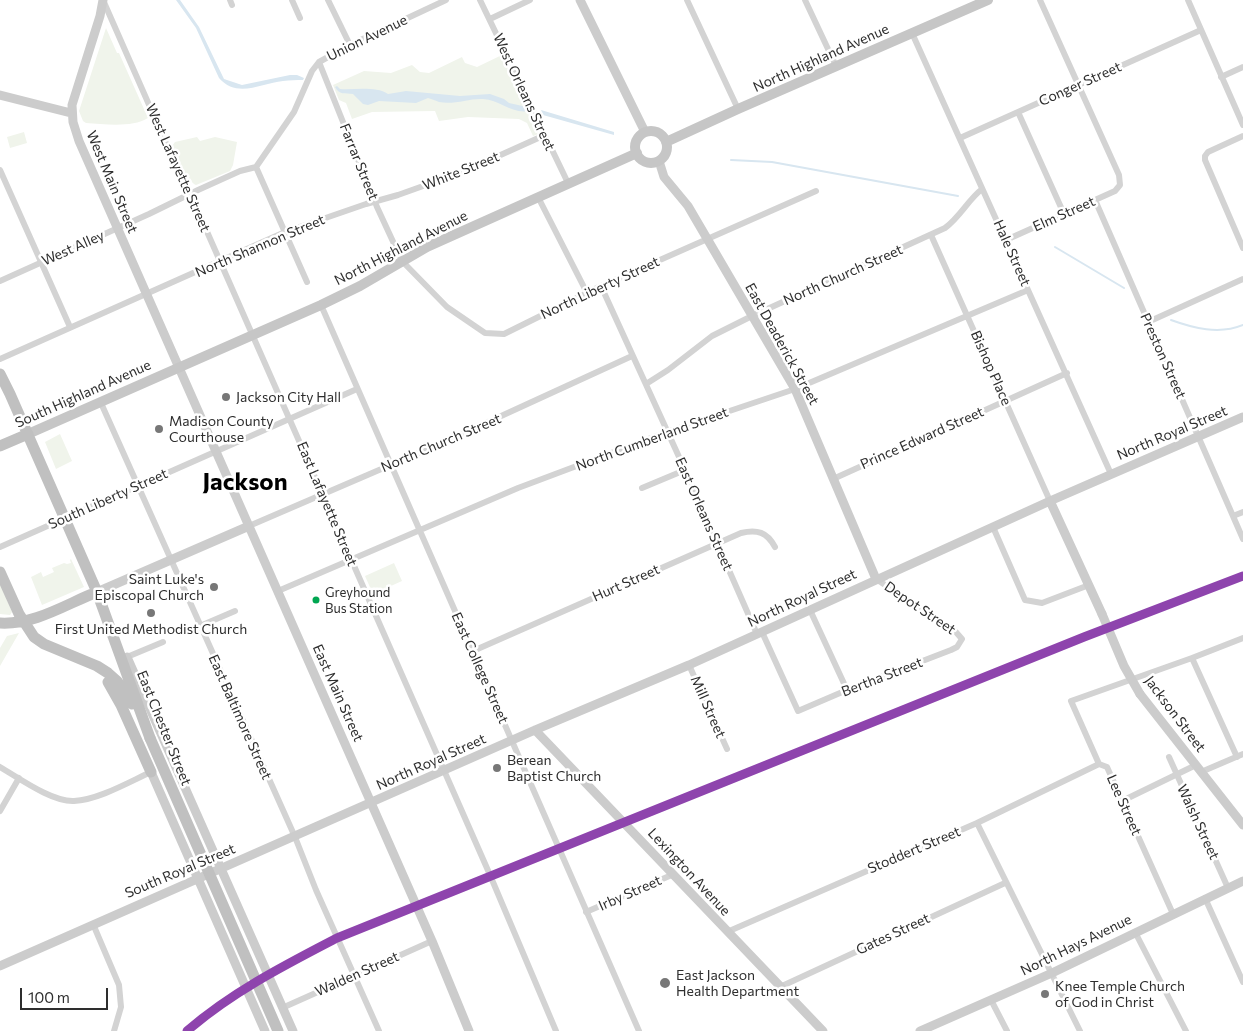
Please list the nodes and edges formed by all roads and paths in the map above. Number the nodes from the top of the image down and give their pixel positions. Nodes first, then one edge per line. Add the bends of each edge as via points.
1 (103, 0) edge
2 (292, 0) edge
3 (328, 0) edge
4 (446, 0) edge
5 (480, 0) edge
6 (530, 0) edge
7 (580, 0) edge
8 (686, 0) edge
9 (805, 0) edge
10 (988, 0) edge
11 (1040, 0) edge
12 (1188, 0) edge
13 (300, 18) dead end
14 (490, 19) junction
15 (1201, 30) junction
16 (912, 33) junction
17 (350, 45) junction
18 (319, 62) junction
19 (836, 66) junction
20 (1243, 67) edge
21 (1221, 76) junction
22 (1078, 85) junction
23 (0, 95) edge
24 (738, 109) junction
25 (1018, 112) junction
26 (71, 113) junction
27 (1243, 125) edge
28 (646, 132) junction
29 (545, 135) junction
30 (1243, 136) edge
31 (960, 138) junction
32 (666, 142) junction
33 (637, 153) junction
34 (659, 161) junction
35 (256, 167) junction
36 (0, 170) edge
37 (568, 184) junction
38 (982, 189) junction
39 (816, 190) dead end
40 (190, 193) junction
41 (538, 196) junction
42 (1095, 200) junction
43 (375, 201) junction
44 (1064, 214) junction
45 (118, 228) junction
46 (285, 232) junction
47 (931, 235) junction
48 (708, 239) junction
49 (1006, 240) junction
50 (1243, 248) edge
51 (221, 261) junction
52 (402, 261) junction
53 (42, 262) junction
54 (1243, 279) edge
55 (0, 281) edge
56 (307, 282) dead end
57 (600, 286) junction
58 (1028, 290) junction
59 (587, 293) junction
60 (147, 294) junction
61 (321, 305) junction
62 (752, 316) junction
63 (968, 316) junction
64 (1148, 322) junction
65 (70, 327) junction
66 (253, 335) junction
67 (632, 356) junction
68 (0, 358) edge
69 (179, 368) junction
70 (1066, 373) junction
71 (0, 374) edge
72 (646, 384) junction
73 (357, 389) junction
74 (794, 389) junction
75 (1006, 400) junction
76 (101, 403) junction
77 (1243, 417) edge
78 (290, 419) junction
79 (667, 432) junction
80 (28, 434) junction
81 (1198, 437) junction
82 (0, 446) edge
83 (215, 452) junction
84 (390, 465) junction
85 (685, 470) junction
86 (1111, 474) junction
87 (833, 479) junction
88 (138, 486) junction
89 (642, 488) dead end
90 (322, 494) junction
91 (1050, 501) junction
92 (1243, 512) edge
93 (1233, 516) junction
94 (65, 518) junction
95 (249, 526) junction
96 (993, 527) junction
97 (420, 531) junction
98 (1243, 539) edge
99 (717, 543) junction
100 (775, 547) dead end
101 (0, 548) edge
102 (170, 560) junction
103 (351, 560) junction
104 (0, 572) edge
105 (876, 579) junction
106 (1090, 585) junction
107 (278, 591) junction
108 (97, 592) junction
109 (104, 610) junction
110 (810, 610) junction
111 (235, 611) dead end
112 (23, 622) junction
113 (0, 624) edge
114 (200, 626) junction
115 (759, 633) junction
116 (1243, 638) edge
117 (962, 639) joint
118 (163, 642) dead end
119 (473, 651) junction
120 (128, 657) junction
121 (1192, 658) junction
122 (689, 665) junction
123 (96, 666) junction
124 (847, 690) junction
125 (798, 711) joint
126 (142, 719) junction
127 (535, 730) junction
128 (512, 742) junction
129 (727, 749) dead end
130 (1240, 756) edge
131 (1168, 757) dead end
132 (1099, 764) junction
133 (0, 768) edge
134 (1199, 768) junction
135 (444, 771) junction
136 (151, 772) junction
137 (1176, 776) junction
138 (19, 778) junction
139 (1122, 801) junction
140 (371, 803) junction
141 (0, 811) edge
142 (976, 823) junction
143 (1243, 825) edge
144 (294, 836) junction
145 (221, 868) junction
146 (674, 874) junction
147 (197, 879) junction
148 (1243, 881) edge
149 (1005, 883) junction
150 (1228, 888) junction
151 (1206, 898) junction
152 (586, 912) junction
153 (1173, 914) junction
154 (93, 924) junction
155 (727, 932) junction
156 (1135, 932) junction
157 (432, 941) junction
158 (0, 966) edge
159 (1052, 973) junction
160 (354, 976) junction
161 (1243, 982) edge
162 (782, 986) junction
163 (991, 1000) junction
164 (282, 1008) junction
165 (114, 1031) edge
166 (265, 1031) edge
167 (278, 1031) edge
168 (293, 1031) edge
169 (379, 1031) edge
170 (469, 1031) edge
171 (556, 1031) edge
172 (640, 1031) edge
173 (824, 1031) edge
174 (920, 1031) edge
175 (1007, 1031) edge
176 (1080, 1031) edge
177 (1186, 1031) edge

1 - 26 street, West Main Street
1 - 40 street, West Lafayette Street
2 - 13 street
3 - 17 street
4 - 17 street, Union Avenue
5 - 14 street, West Orleans Street
6 - 14 street
7 - 28 street
8 - 24 street
9 - 19 street
10 - 16 main road, North Highland Avenue
11 - 22 street
12 - 15 street
14 - 29 street, West Orleans Street
15 - 21 street
15 - 22 street, Conger Street
16 - 19 main road, North Highland Avenue
16 - 31 street, Hale Street
17 - 18 street, Union Avenue
18 - 35 street, Union Avenue via 294,112
18 - 43 street, Farrar Street
19 - 24 main road, North Highland Avenue
20 - 21 street
21 - 27 street
22 - 25 street, Conger Street
22 - 42 street, Elm Street via 1119,175 1120,185 1115,191
23 - 26 street
24 - 32 main road, North Highland Avenue
25 - 31 street, Conger Street
25 - 44 street
26 - 45 street, West Main Street via 79,141
28 - 32 main road via 660,134
28 - 33 main road via 638,139
29 - 37 street, West Orleans Street
29 - 43 street, White Street via 465,171
30 - 50 street via 1208,152 1204,160
31 - 38 street, Hale Street
32 - 34 main road via 666,153
33 - 34 main road via 648,163
33 - 37 main road, North Highland Avenue
34 - 48 street, East Deaderick Street via 664,177 688,206
35 - 40 street, West Alley
35 - 46 street
36 - 53 street
37 - 41 main road, North Highland Avenue
38 - 47 street, North Church Street via 952,223
38 - 49 street, Hale Street
39 - 48 street, North Liberty Street
40 - 45 street, West Alley
40 - 51 street, West Lafayette Street
41 - 52 main road, North Highland Avenue
41 - 59 street
42 - 44 street, Elm Street
42 - 64 street, Preston Street
43 - 46 street, North Shannon Street
43 - 52 street, Farrar Street
44 - 49 street, Elm Street
45 - 53 street, West Alley
45 - 60 street, West Main Street
46 - 51 street, North Shannon Street
46 - 56 street
47 - 62 street, North Church Street
47 - 63 street, Bishop Place
48 - 57 street, North Liberty Street
48 - 62 street, East Deaderick Street
49 - 58 street, Hale Street
51 - 60 street, North Shannon Street
51 - 66 street, West Lafayette Street
52 - 59 street, North Liberty Street via 447,307 485,333 504,334
52 - 61 main road, North Highland Avenue
53 - 55 street, West Alley
53 - 65 street
54 - 64 street
57 - 59 street, North Liberty Street
57 - 67 street, East Orleans Street
58 - 63 street, North Cumberland Street
58 - 70 street, Hale Street
60 - 65 street, North Shannon Street
60 - 69 street, West Main Street
61 - 66 main road, North Highland Avenue
61 - 73 street, East College Street
62 - 72 street, North Church Street via 707,340
62 - 74 street, East Deaderick Street
63 - 74 street, North Cumberland Street
63 - 75 street, Bishop Place
64 - 81 street, Preston Street
65 - 68 street, North Shannon Street
66 - 69 main road, North Highland Avenue
66 - 78 street, East Lafayette Street
67 - 72 street, East Orleans Street
67 - 84 street, North Church Street
69 - 76 main road, South Highland Avenue
69 - 83 street, East Main Street
70 - 75 street, Prince Edward Street
70 - 86 street, Hale Street
71 - 80 highway, East Chester Street
72 - 79 street, East Orleans Street
73 - 78 street
73 - 84 street, East College Street
74 - 79 street, North Cumberland Street
74 - 87 street, East Deaderick Street
75 - 87 street, Prince Edward Street
75 - 91 street, Bishop Place
76 - 80 main road, South Highland Avenue
76 - 88 street, East Baltimore Street
77 - 81 street, North Royal Street
78 - 83 street
78 - 90 street, East Lafayette Street
79 - 85 street, East Orleans Street
79 - 97 street, North Cumberland Street via 518,488
80 - 82 highway, South Highland Avenue
80 - 94 highway, East Chester Street
81 - 86 street, North Royal Street
81 - 93 street, Preston Street
83 - 88 street, South Liberty Street
83 - 95 street, East Main Street
84 - 90 street, North Church Street
84 - 97 street, East College Street
85 - 89 street
85 - 99 street, East Orleans Street
86 - 91 street, North Royal Street
87 - 105 street, East Deaderick Street
88 - 94 street, South Liberty Street
88 - 102 street, East Baltimore Street
90 - 95 street, North Church Street
90 - 103 street, East Lafayette Street
91 - 96 street, North Royal Street
91 - 106 street, Jackson Street
92 - 93 street
93 - 98 street, Preston Street
94 - 101 street, South Liberty Street
94 - 108 highway, East Chester Street
95 - 102 street
95 - 107 street, East Main Street
96 - 105 street, North Royal Street
96 - 106 street via 1025,600 1042,603
97 - 103 street, North Cumberland Street
97 - 119 street, East College Street
99 - 100 street, Hurt Street via 750,531 766,534
99 - 115 street, East Orleans Street
99 - 119 street, Hurt Street
102 - 108 street
102 - 114 street, East Baltimore Street
103 - 107 street, North Cumberland Street
103 - 135 street, East Lafayette Street
104 - 112 highway
105 - 110 street, North Royal Street
105 - 117 street, Depot Street via 955,631
106 - 134 street, Jackson Street, bridge via 1124,666 1140,694
107 - 140 street, East Main Street
108 - 109 highway, East Chester Street
108 - 112 highway
109 - 120 highway
109 - 126 highway, East Chester Street
110 - 115 street, North Royal Street
110 - 124 street
111 - 114 street
112 - 113 highway
112 - 123 highway via 44,644
114 - 144 street, East Baltimore Street
115 - 122 street, North Royal Street
115 - 125 street, East Orleans Street
116 - 121 street
117 - 124 street, Bertha Street via 951,650
118 - 120 street
119 - 128 street, East College Street
120 - 145 street
121 - 130 street
121 - 132 street, Lee Street via 1071,701
122 - 127 street, North Royal Street
122 - 129 street, Mill Street
123 - 126 highway via 117,681
123 - 136 highway via 115,691
124 - 125 street, Bertha Street
126 - 167 highway, East Chester Street, bridge
127 - 128 street, North Royal Street
127 - 146 street, Lexington Avenue
128 - 135 street, North Royal Street
128 - 152 street, East College Street
130 - 134 street
131 - 137 street, Walsh Street
132 - 139 street, Lee Street via 1107,767
132 - 142 street, Stoddert Street
133 - 138 street
134 - 137 street
134 - 143 street, Jackson Street
135 - 140 street, North Royal Street
135 - 171 street, East Lafayette Street
136 - 138 street via 95,796 74,801 54,797
136 - 147 street
137 - 139 street
137 - 150 street, Walsh Street
138 - 141 street
139 - 153 street, Lee Street
140 - 144 street, South Royal Street
140 - 157 street, East Main Street
142 - 149 street
142 - 155 street, Stoddert Street
144 - 145 street, South Royal Street
144 - 160 street, East Baltimore Street
145 - 147 street, South Royal Street
145 - 164 street
146 - 152 street, Irby Street
146 - 155 street, Lexington Avenue
147 - 154 street, South Royal Street
147 - 166 street
148 - 150 street, North Hays Avenue
149 - 159 street
149 - 162 street, Gates Street
150 - 151 street, North Hays Avenue
151 - 153 street, North Hays Avenue
151 - 161 street
152 - 172 street, East College Street
153 - 156 street, North Hays Avenue
154 - 158 street, South Royal Street
154 - 165 street via 119,985 121,1007
155 - 162 street, Lexington Avenue
156 - 159 street, North Hays Avenue
156 - 177 street
157 - 160 street, Walden Street
157 - 170 street, East Main Street
159 - 163 street, North Hays Avenue
159 - 176 street
160 - 164 street, Walden Street
160 - 169 street, East Baltimore Street
162 - 173 street, Lexington Avenue
163 - 174 street, North Hays Avenue
163 - 175 street
164 - 168 street

